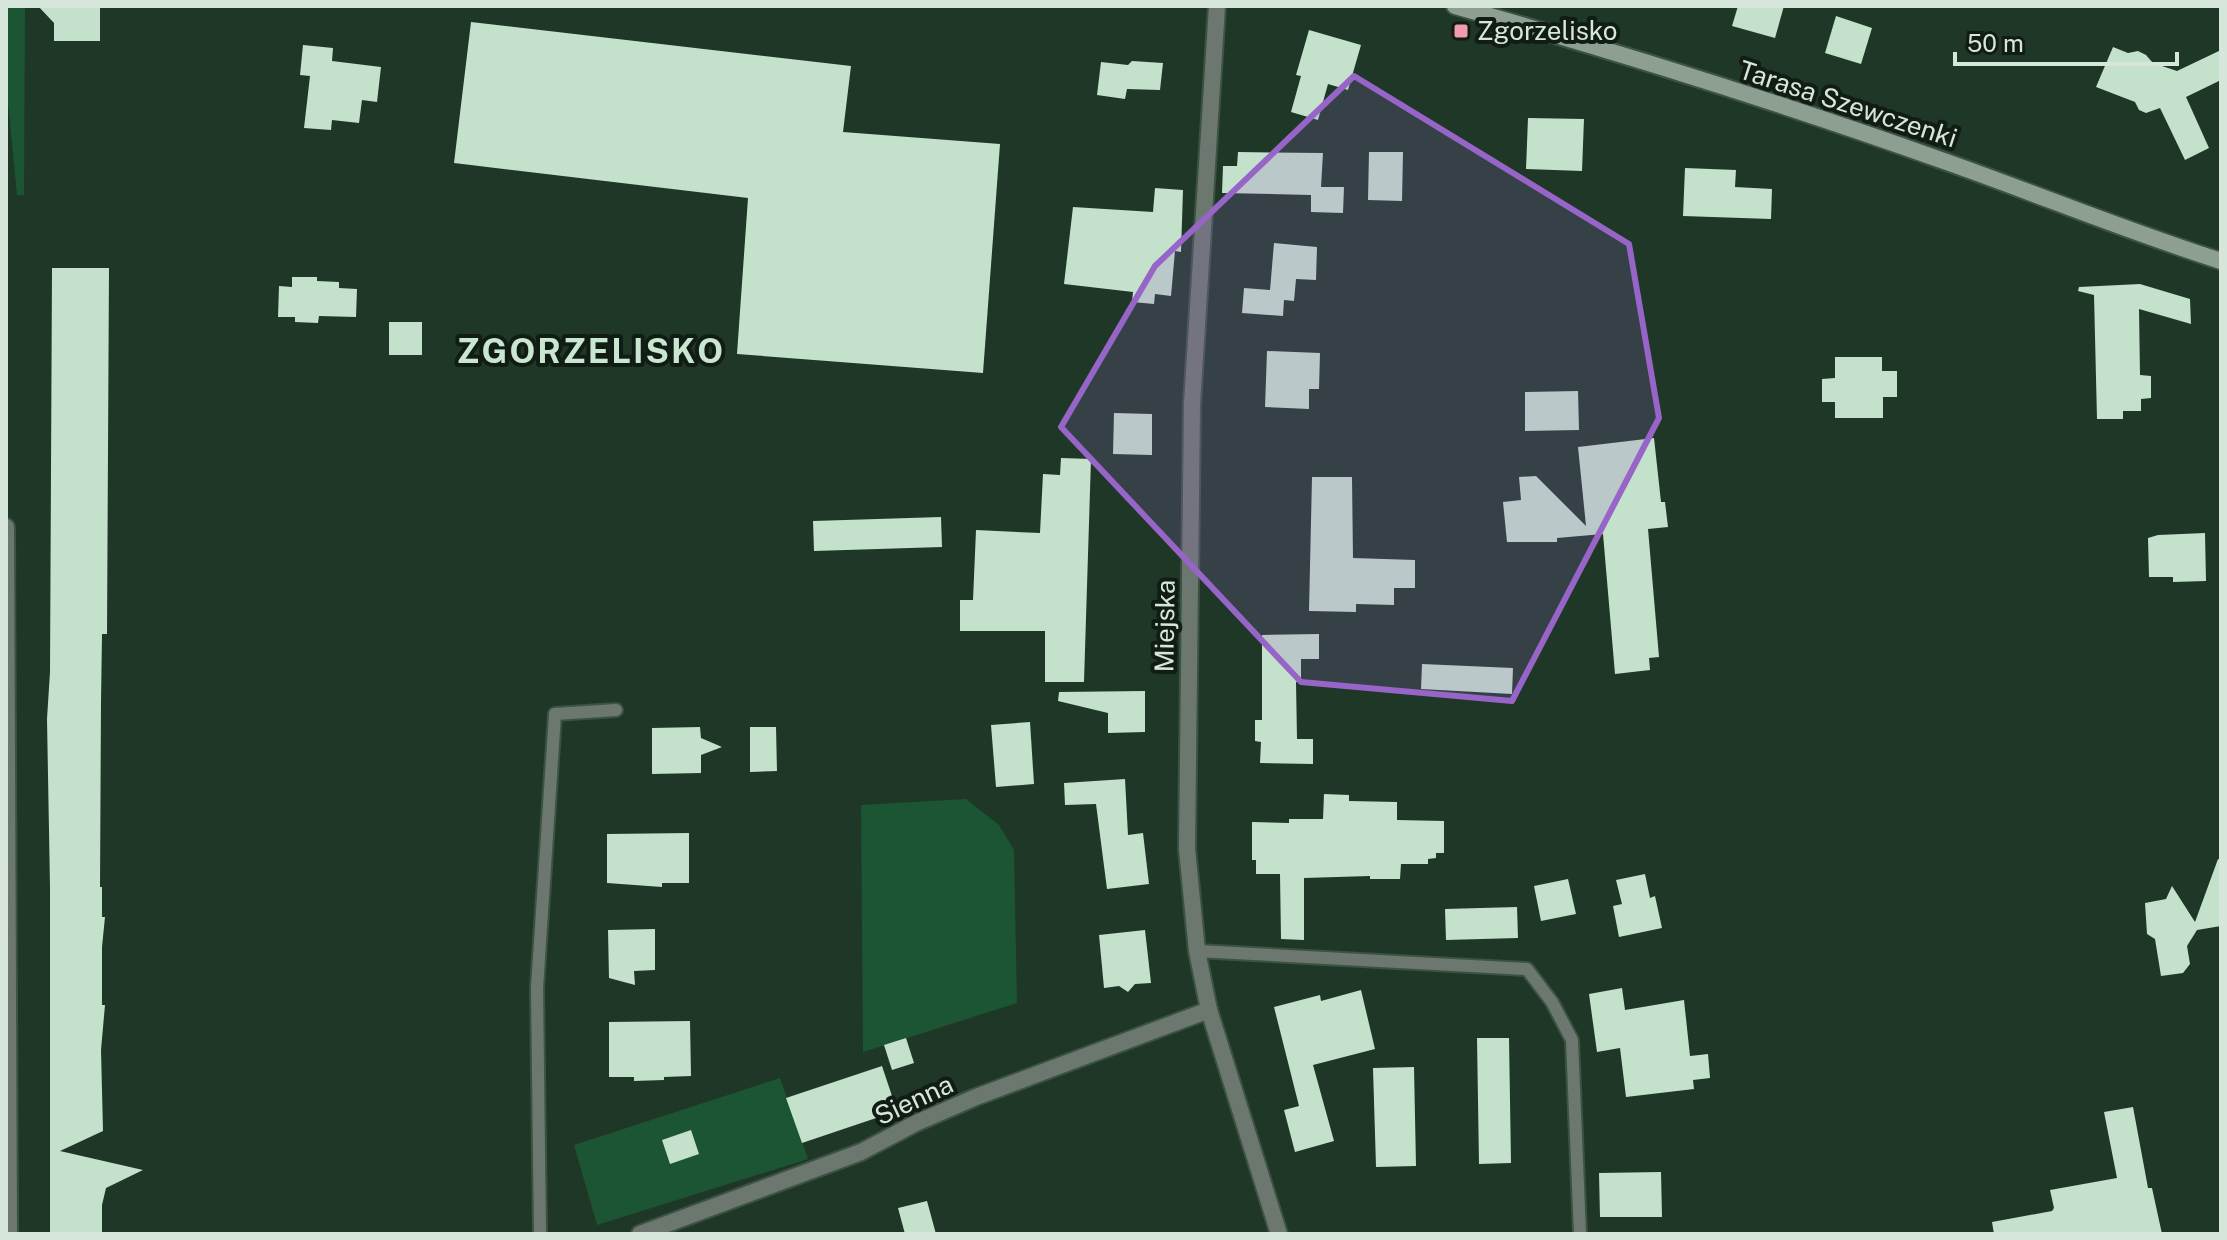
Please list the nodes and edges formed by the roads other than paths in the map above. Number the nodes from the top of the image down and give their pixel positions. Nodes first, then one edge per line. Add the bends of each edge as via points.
1 (1217, 6) edge
2 (1455, 6) edge
3 (2221, 261) edge
4 (6, 527) edge
5 (7, 669) edge
6 (616, 710) dead end
7 (7, 863) edge
8 (1197, 951) junction
9 (1209, 1010) junction
10 (8, 1056) edge
11 (9, 1234) edge
12 (540, 1234) edge
13 (640, 1234) edge
14 (1279, 1234) edge
15 (1580, 1234) edge

1 - 8 street, Miejska via 1192,404 1187,849
2 - 3 street, Tarasa Szewczenki via 1890,143
4 - 5 street
5 - 7 street
6 - 12 lane via 555,714 537,988
7 - 10 street
8 - 9 street, Miejska
8 - 15 lane via 1527,969 1572,1040
9 - 13 street, Sienna via 976,1097 861,1152
9 - 14 street, Miejska
10 - 11 street

